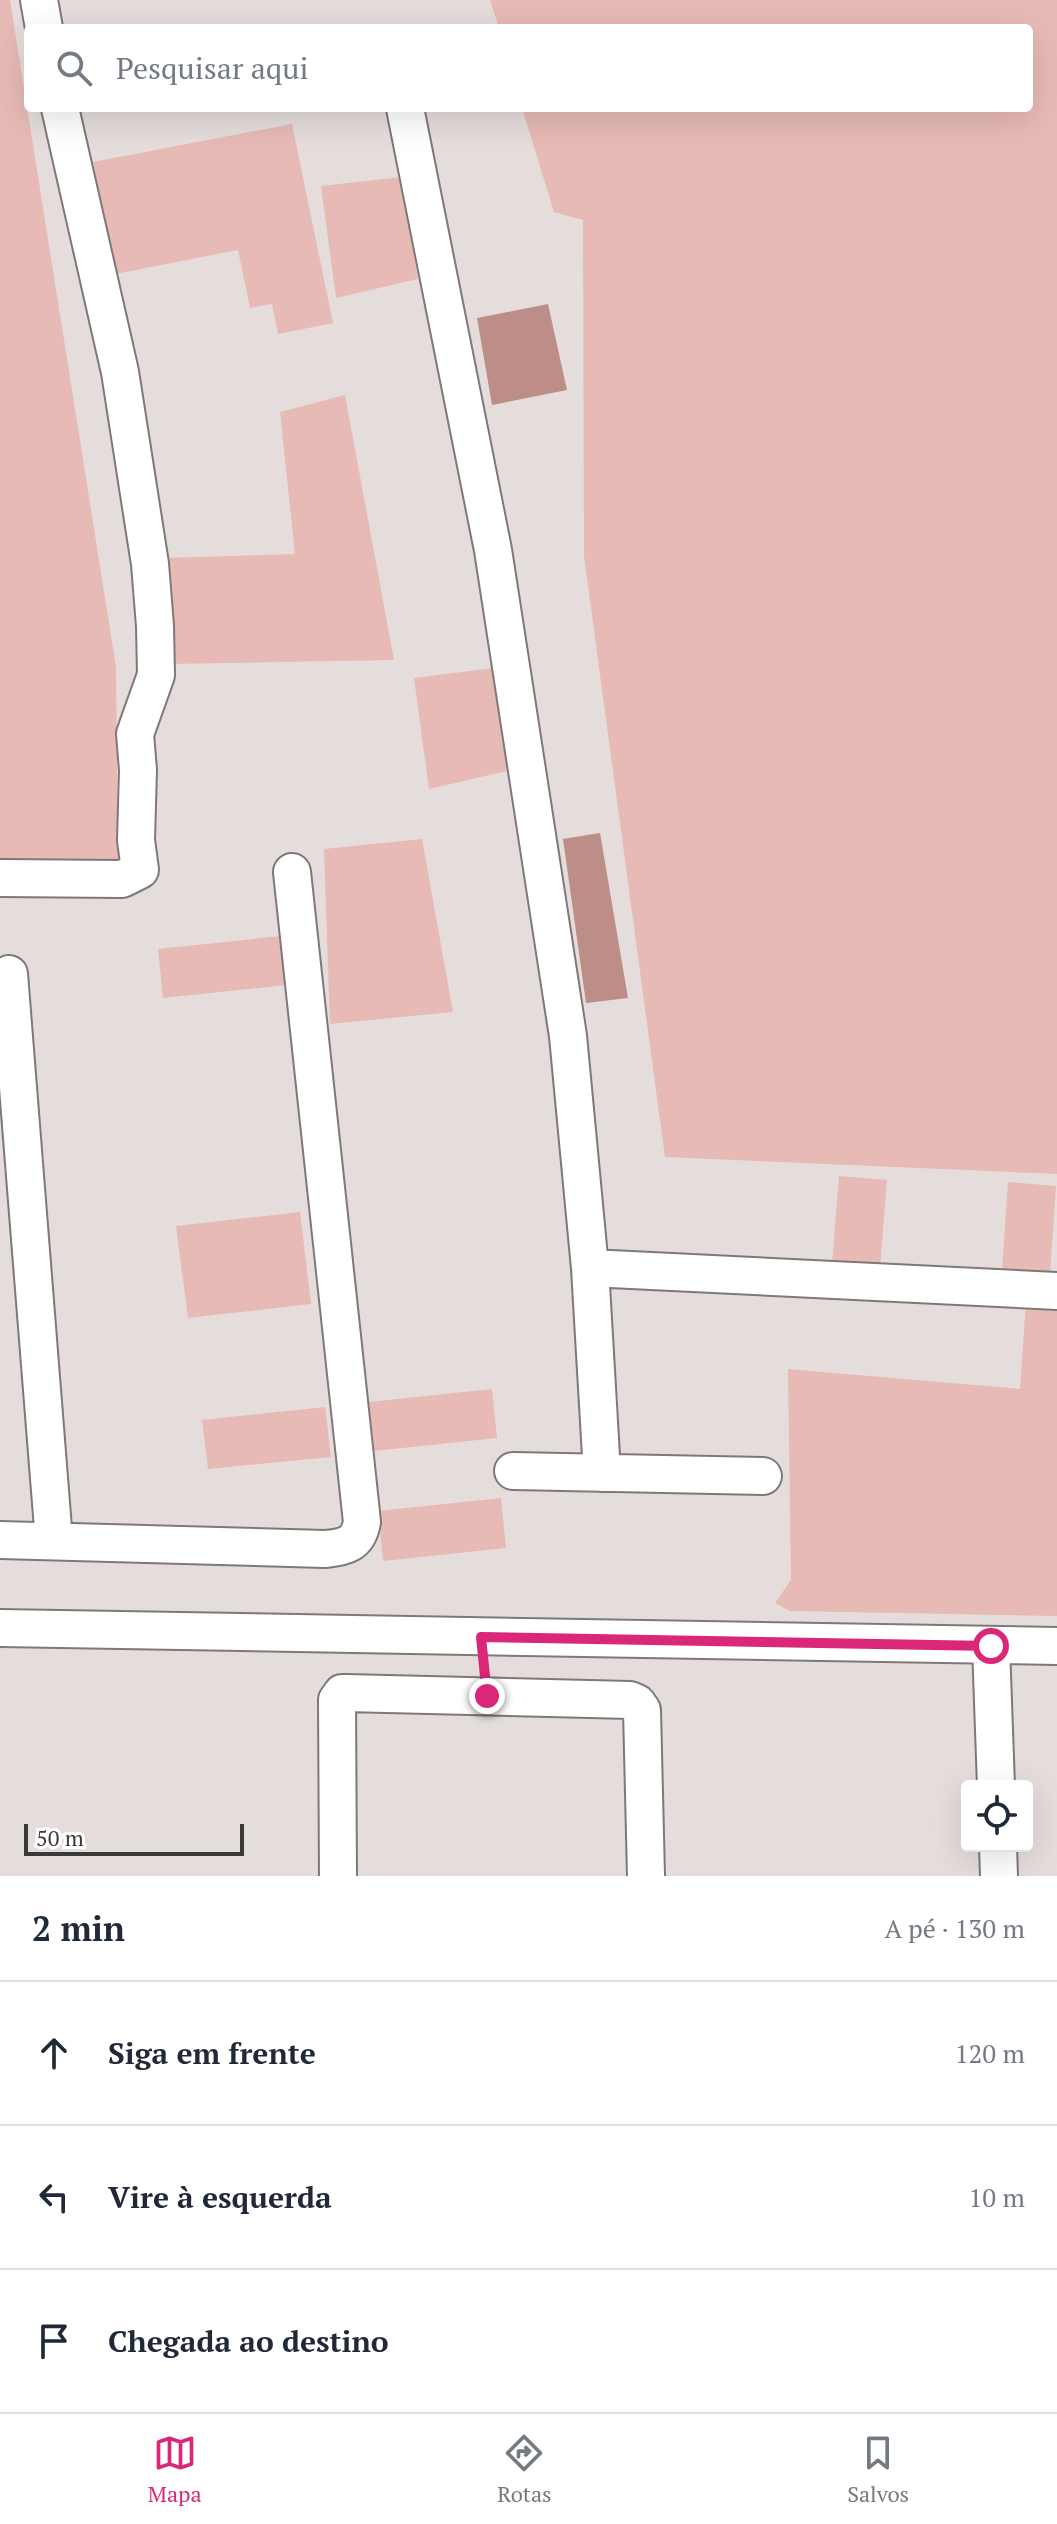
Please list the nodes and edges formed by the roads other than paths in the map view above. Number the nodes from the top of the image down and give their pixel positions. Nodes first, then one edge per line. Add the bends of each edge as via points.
1 (39, 0) edge
2 (43, 24) edge
3 (61, 112) edge
4 (406, 112) edge
5 (292, 872) dead end
6 (0, 878) edge
7 (9, 974) dead end
8 (590, 1268) junction
9 (1057, 1291) edge
10 (513, 1471) dead end
11 (602, 1473) junction
12 (763, 1476) dead end
13 (0, 1540) edge
14 (54, 1541) junction
15 (0, 1628) edge
16 (481, 1637) junction
17 (991, 1646) junction
18 (1057, 1646) edge
19 (487, 1696) junction
20 (996, 1780) edge
21 (998, 1852) edge
22 (338, 1876) edge
23 (646, 1876) edge
24 (999, 1876) edge

1 - 2 street
3 - 6 street via 120,372 150,564 156,675 135,734 140,870 122,879
4 - 8 street via 493,550 568,1036
5 - 14 street via 360,1533 343,1547 325,1549
7 - 14 street
8 - 9 street
8 - 11 street
10 - 11 street
11 - 12 street
13 - 14 street
15 - 16 street
16 - 17 street
16 - 19 street
17 - 18 street
17 - 20 street
19 - 22 street via 339,1696
19 - 23 street via 637,1703 642,1710
21 - 24 street

